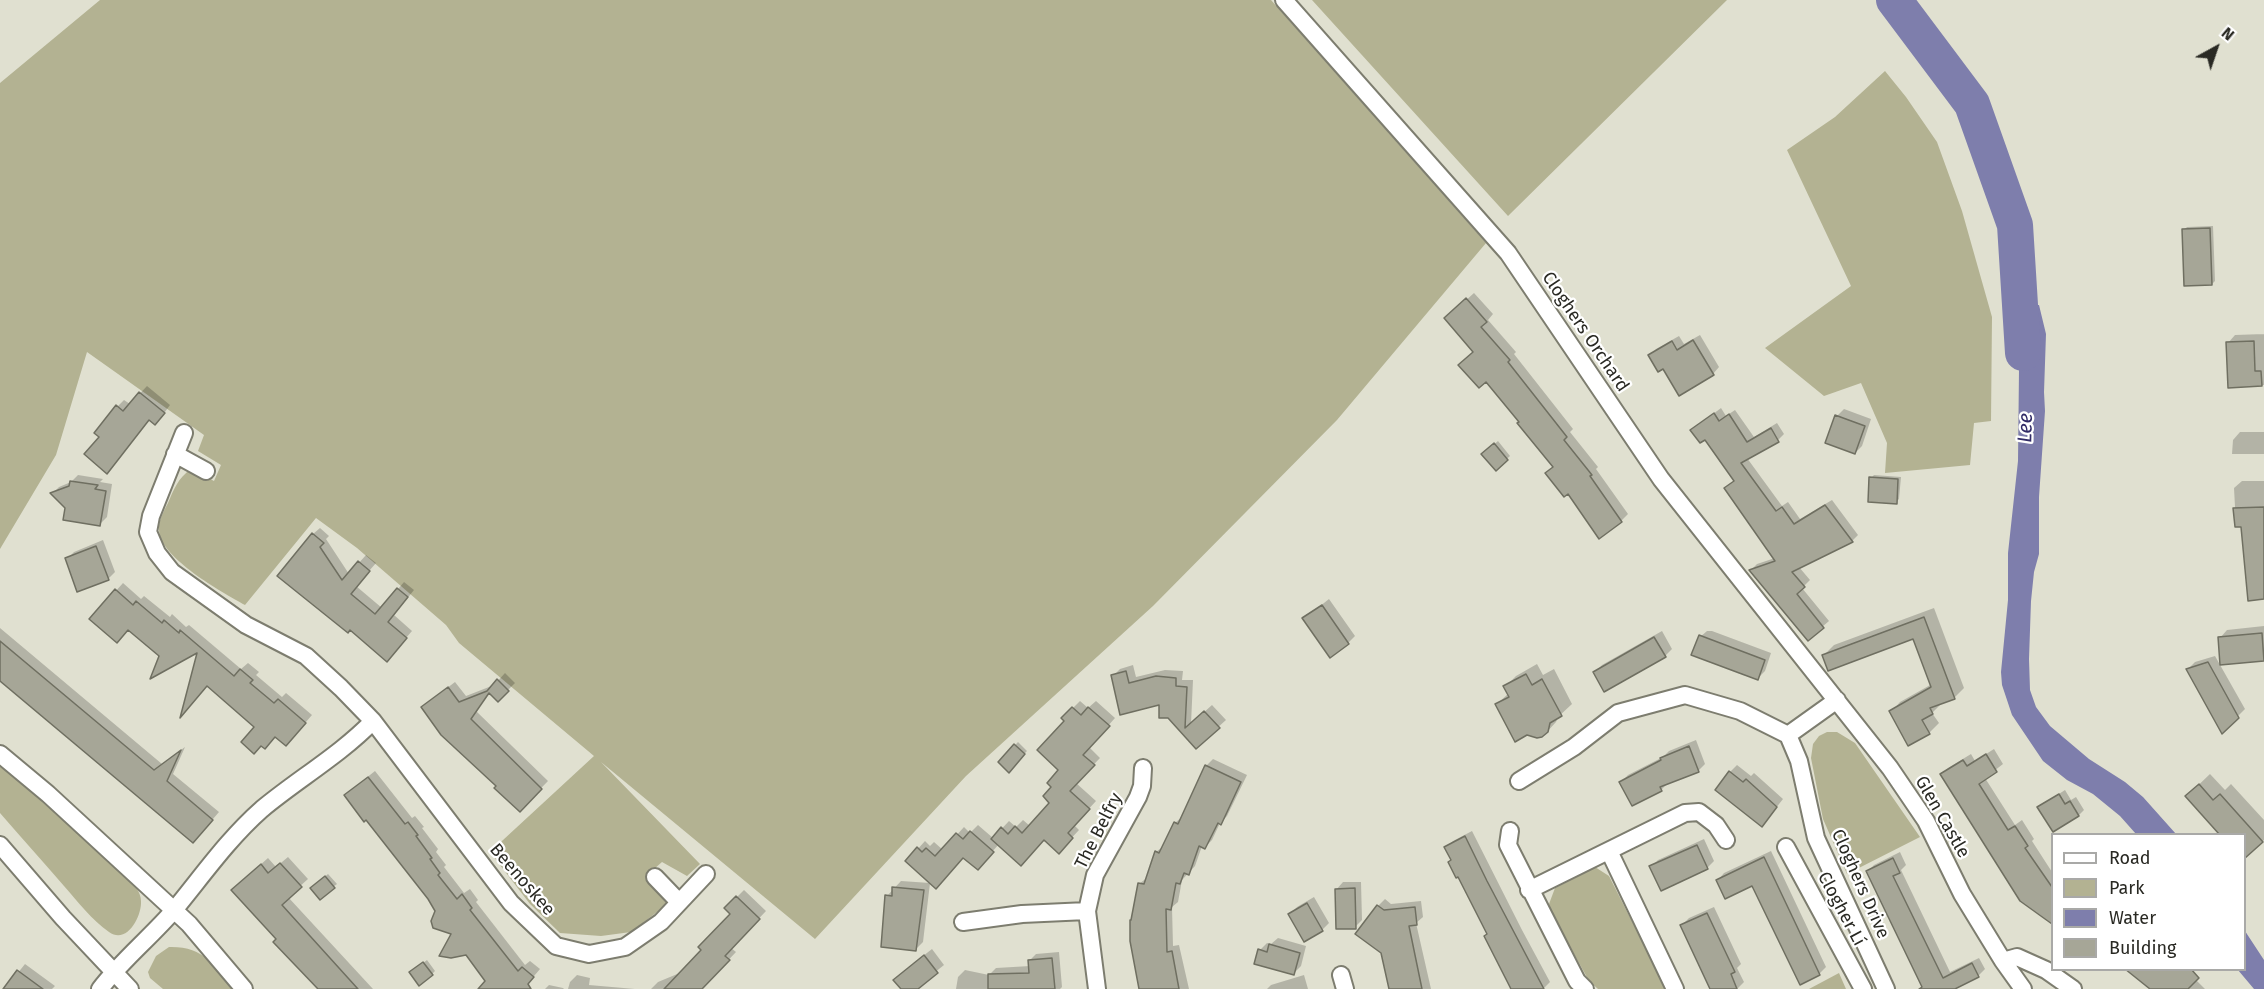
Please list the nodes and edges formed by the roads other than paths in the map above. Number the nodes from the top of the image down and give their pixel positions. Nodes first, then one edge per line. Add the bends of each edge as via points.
1 (1284, 0) edge
2 (184, 433) dead end
3 (175, 454) junction
4 (206, 471) dead end
5 (1837, 700) junction
6 (373, 722) junction
7 (1788, 735) junction
8 (0, 754) edge
9 (1143, 768) dead end
10 (1519, 781) dead end
11 (1510, 831) dead end
12 (1726, 840) dead end
13 (0, 845) edge
14 (1786, 847) dead end
15 (1609, 851) junction
16 (706, 874) dead end
17 (655, 878) dead end
18 (1529, 890) junction
19 (679, 902) junction
20 (174, 910) junction
21 (1087, 911) junction
22 (963, 922) dead end
23 (2003, 961) junction
24 (114, 972) junction
25 (100, 989) edge
26 (130, 989) edge
27 (244, 989) edge
28 (1097, 989) edge
29 (1584, 989) edge
30 (1675, 989) edge
31 (1863, 989) edge
32 (1886, 989) edge
33 (2024, 989) edge
34 (2073, 989) edge

1 - 5 street, Cloghers Orchard via 1509,253 1661,479
2 - 3 street, Beenoskee
3 - 4 street
3 - 6 street, Beenoskee via 148,532 157,554 172,572 246,625 306,656
5 - 7 street
5 - 23 street, Glen Castle via 1926,821 1962,894
6 - 19 street, Beenoskee via 511,903 555,946 589,954 625,947 661,922
6 - 20 street via 260,811
7 - 10 street via 1740,711 1685,695 1618,713 1574,747
7 - 32 street, Cloghers Drive via 1799,761 1816,838
8 - 20 street
9 - 21 street, The Belfry via 1138,797 1095,875
11 - 18 street via 1508,845
12 - 15 street via 1716,825 1699,812 1685,813
13 - 24 street
14 - 31 street, Clogher Lí
15 - 18 street
15 - 30 street
16 - 19 street, Beenoskee
17 - 19 street
18 - 29 street
20 - 24 street
20 - 27 street
21 - 22 street
21 - 28 street, The Belfry
23 - 33 street, Glen Castle
23 - 34 street via 2017,957 2046,970
24 - 25 street
24 - 26 street

